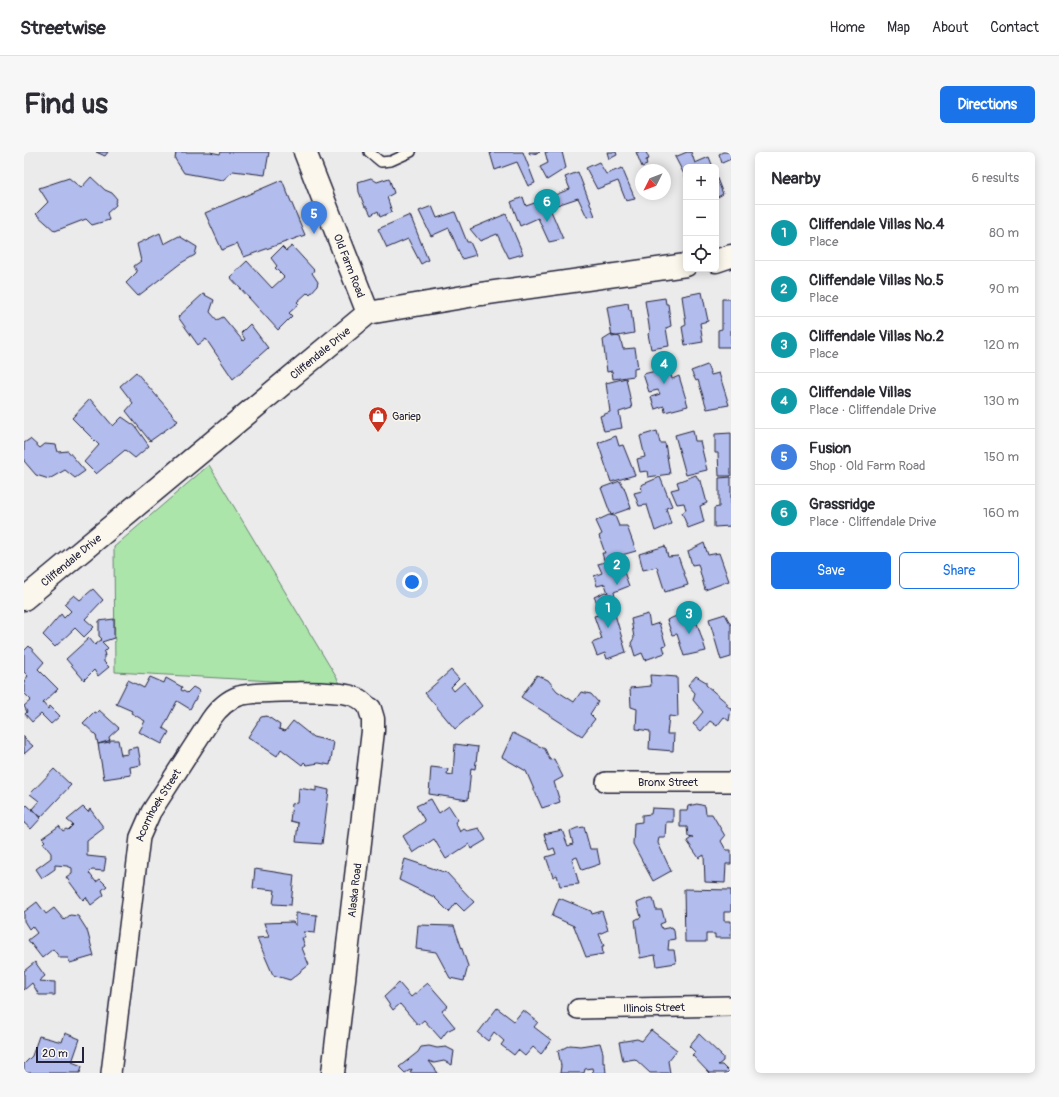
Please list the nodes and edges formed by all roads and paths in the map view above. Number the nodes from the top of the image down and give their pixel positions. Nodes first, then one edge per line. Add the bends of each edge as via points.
1 (305, 152) edge
2 (369, 152) edge
3 (412, 152) edge
4 (731, 256) edge
5 (719, 260) edge
6 (719, 262) edge
7 (683, 265) edge
8 (731, 265) edge
9 (368, 312) junction
10 (24, 599) edge
11 (370, 709) joint
12 (606, 782) dead end
13 (731, 782) edge
14 (731, 1006) edge
15 (578, 1009) dead end
16 (111, 1073) edge
17 (333, 1073) edge

1 - 9 street, Old Farm Road
2 - 3 lane via 381,162 391,161
4 - 5 street
6 - 8 street
7 - 9 street
9 - 10 street, Cliffendale Drive
11 - 16 street, Acornhoek Street via 366,703 345,694 260,694 240,696 226,702 211,719 150,812 140,837
11 - 17 street, Alaska Road via 373,731
12 - 13 street, Bronx Street
14 - 15 street, Illinois Street

